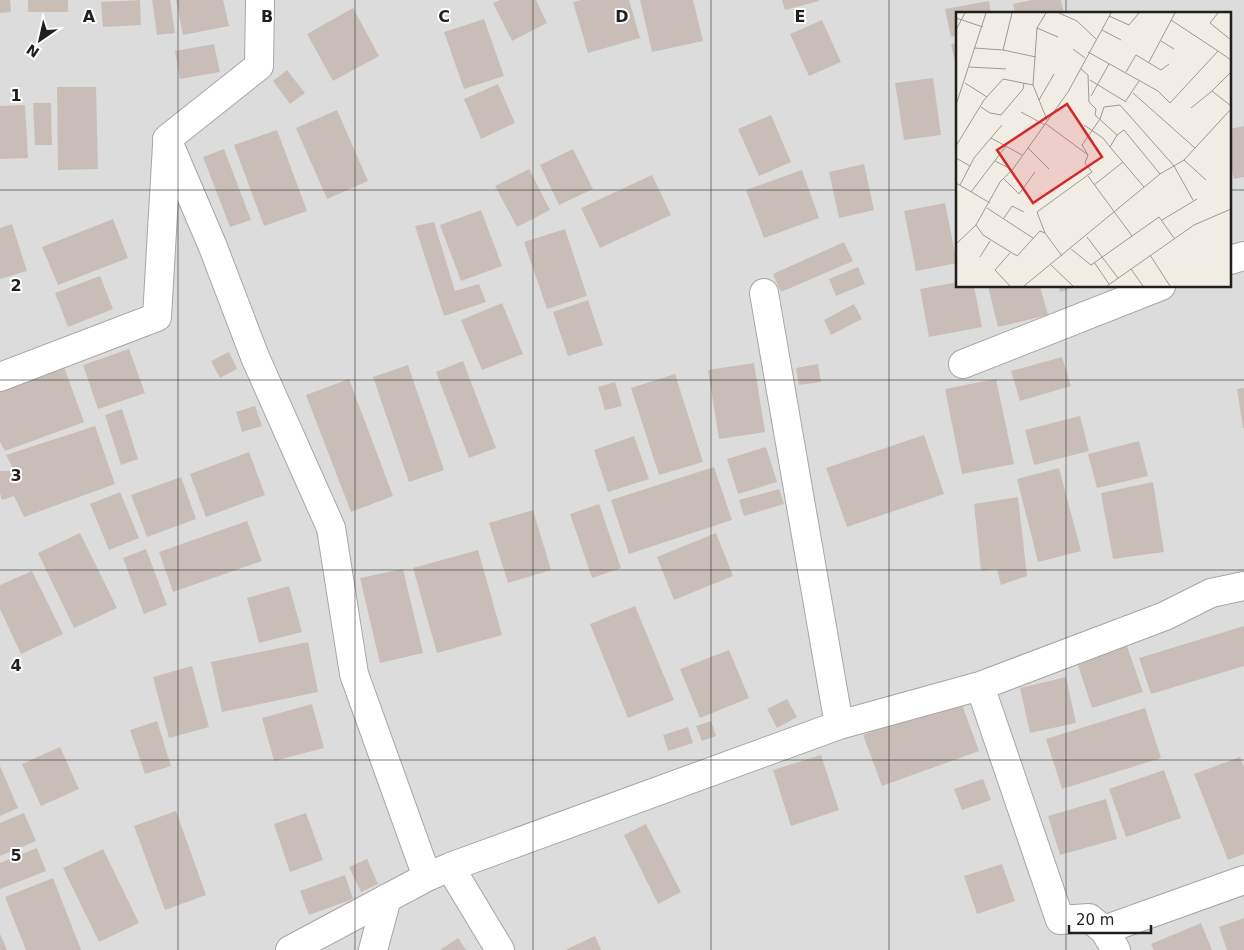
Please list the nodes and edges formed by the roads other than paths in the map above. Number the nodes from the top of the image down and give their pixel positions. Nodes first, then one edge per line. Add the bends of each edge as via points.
1 (260, 0) edge
2 (167, 139) junction
3 (1157, 288) edge
4 (764, 293) dead end
5 (962, 364) dead end
6 (0, 377) edge
7 (1244, 586) edge
8 (1211, 593) junction
9 (1244, 608) edge
10 (980, 686) junction
11 (839, 724) junction
12 (438, 872) junction
13 (1244, 880) edge
14 (387, 898) junction
15 (1110, 940) edge
16 (290, 950) edge
17 (373, 950) edge
18 (500, 950) edge

1 - 2 street via 259,66
2 - 6 street via 157,317
2 - 12 street via 255,357 331,528 354,674
3 - 5 street
4 - 11 street
7 - 8 street
8 - 9 street
8 - 10 street via 1165,616
10 - 11 street
10 - 15 street via 1060,920 1089,918
11 - 12 street
12 - 14 street
12 - 18 street
13 - 15 street
14 - 16 street
14 - 17 street

